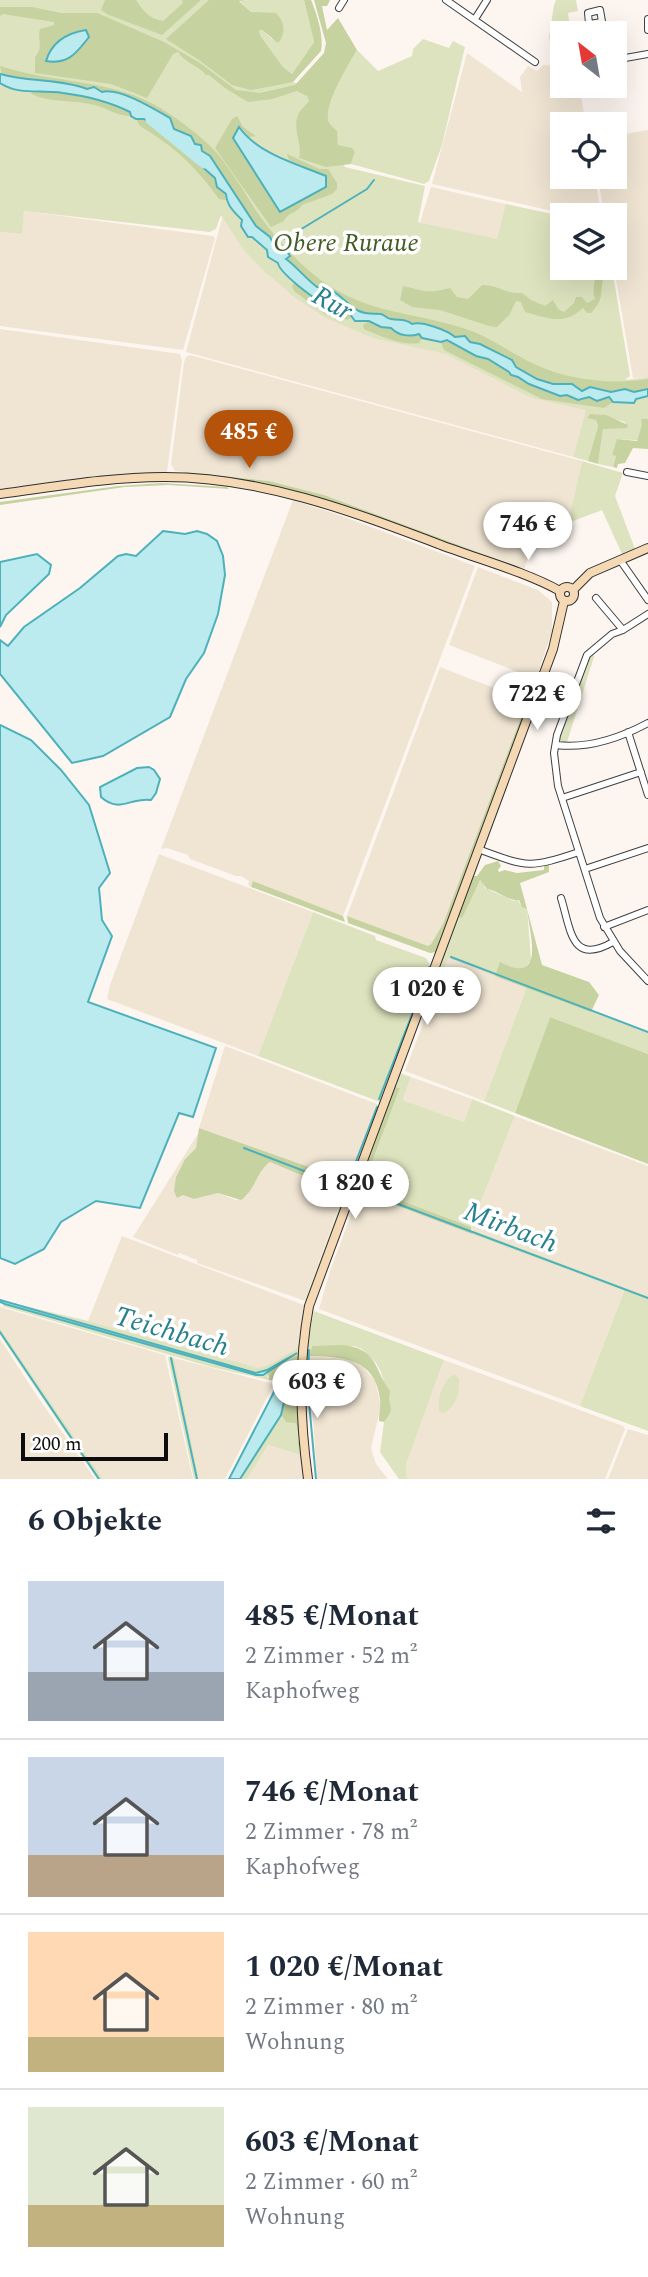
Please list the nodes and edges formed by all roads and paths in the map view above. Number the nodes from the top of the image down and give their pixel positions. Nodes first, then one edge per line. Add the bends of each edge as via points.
1 (344, 0) edge
2 (446, 0) edge
3 (487, 0) edge
4 (338, 8) dead end
5 (475, 19) junction
6 (648, 19) edge
7 (648, 30) edge
8 (648, 54) edge
9 (627, 58) edge
10 (535, 62) dead end
11 (627, 472) dead end
12 (648, 475) edge
13 (0, 495) edge
14 (648, 548) edge
15 (620, 560) junction
16 (573, 590) junction
17 (560, 591) junction
18 (596, 598) dead end
19 (648, 600) edge
20 (564, 601) junction
21 (648, 614) edge
22 (623, 630) junction
23 (648, 723) edge
24 (628, 732) junction
25 (556, 745) junction
26 (641, 772) junction
27 (648, 795) edge
28 (562, 799) junction
29 (648, 848) edge
30 (478, 849) junction
31 (579, 852) junction
32 (585, 869) junction
33 (562, 898) dead end
34 (648, 910) edge
35 (604, 927) junction
36 (613, 942) junction
37 (648, 981) edge
38 (308, 1479) edge

1 - 4 street
2 - 5 street
3 - 5 street
5 - 10 street
6 - 7 street
8 - 9 street
11 - 12 street
13 - 17 street via 149,477 257,486 345,510
14 - 15 street
15 - 16 street via 584,577
15 - 19 street
16 - 17 street via 566,587
16 - 20 street via 570,601
17 - 20 street
18 - 22 street
20 - 30 street via 553,649
21 - 22 street
22 - 25 street via 587,655
23 - 24 street
24 - 25 street via 593,744
24 - 26 street
25 - 28 street via 555,769
26 - 27 street
26 - 28 street
28 - 31 street
29 - 32 street
30 - 31 street via 534,865
30 - 38 street via 309,1306 300,1384
31 - 32 street
32 - 35 street
33 - 36 street via 578,945 593,951
34 - 35 street
35 - 36 street
36 - 37 street

